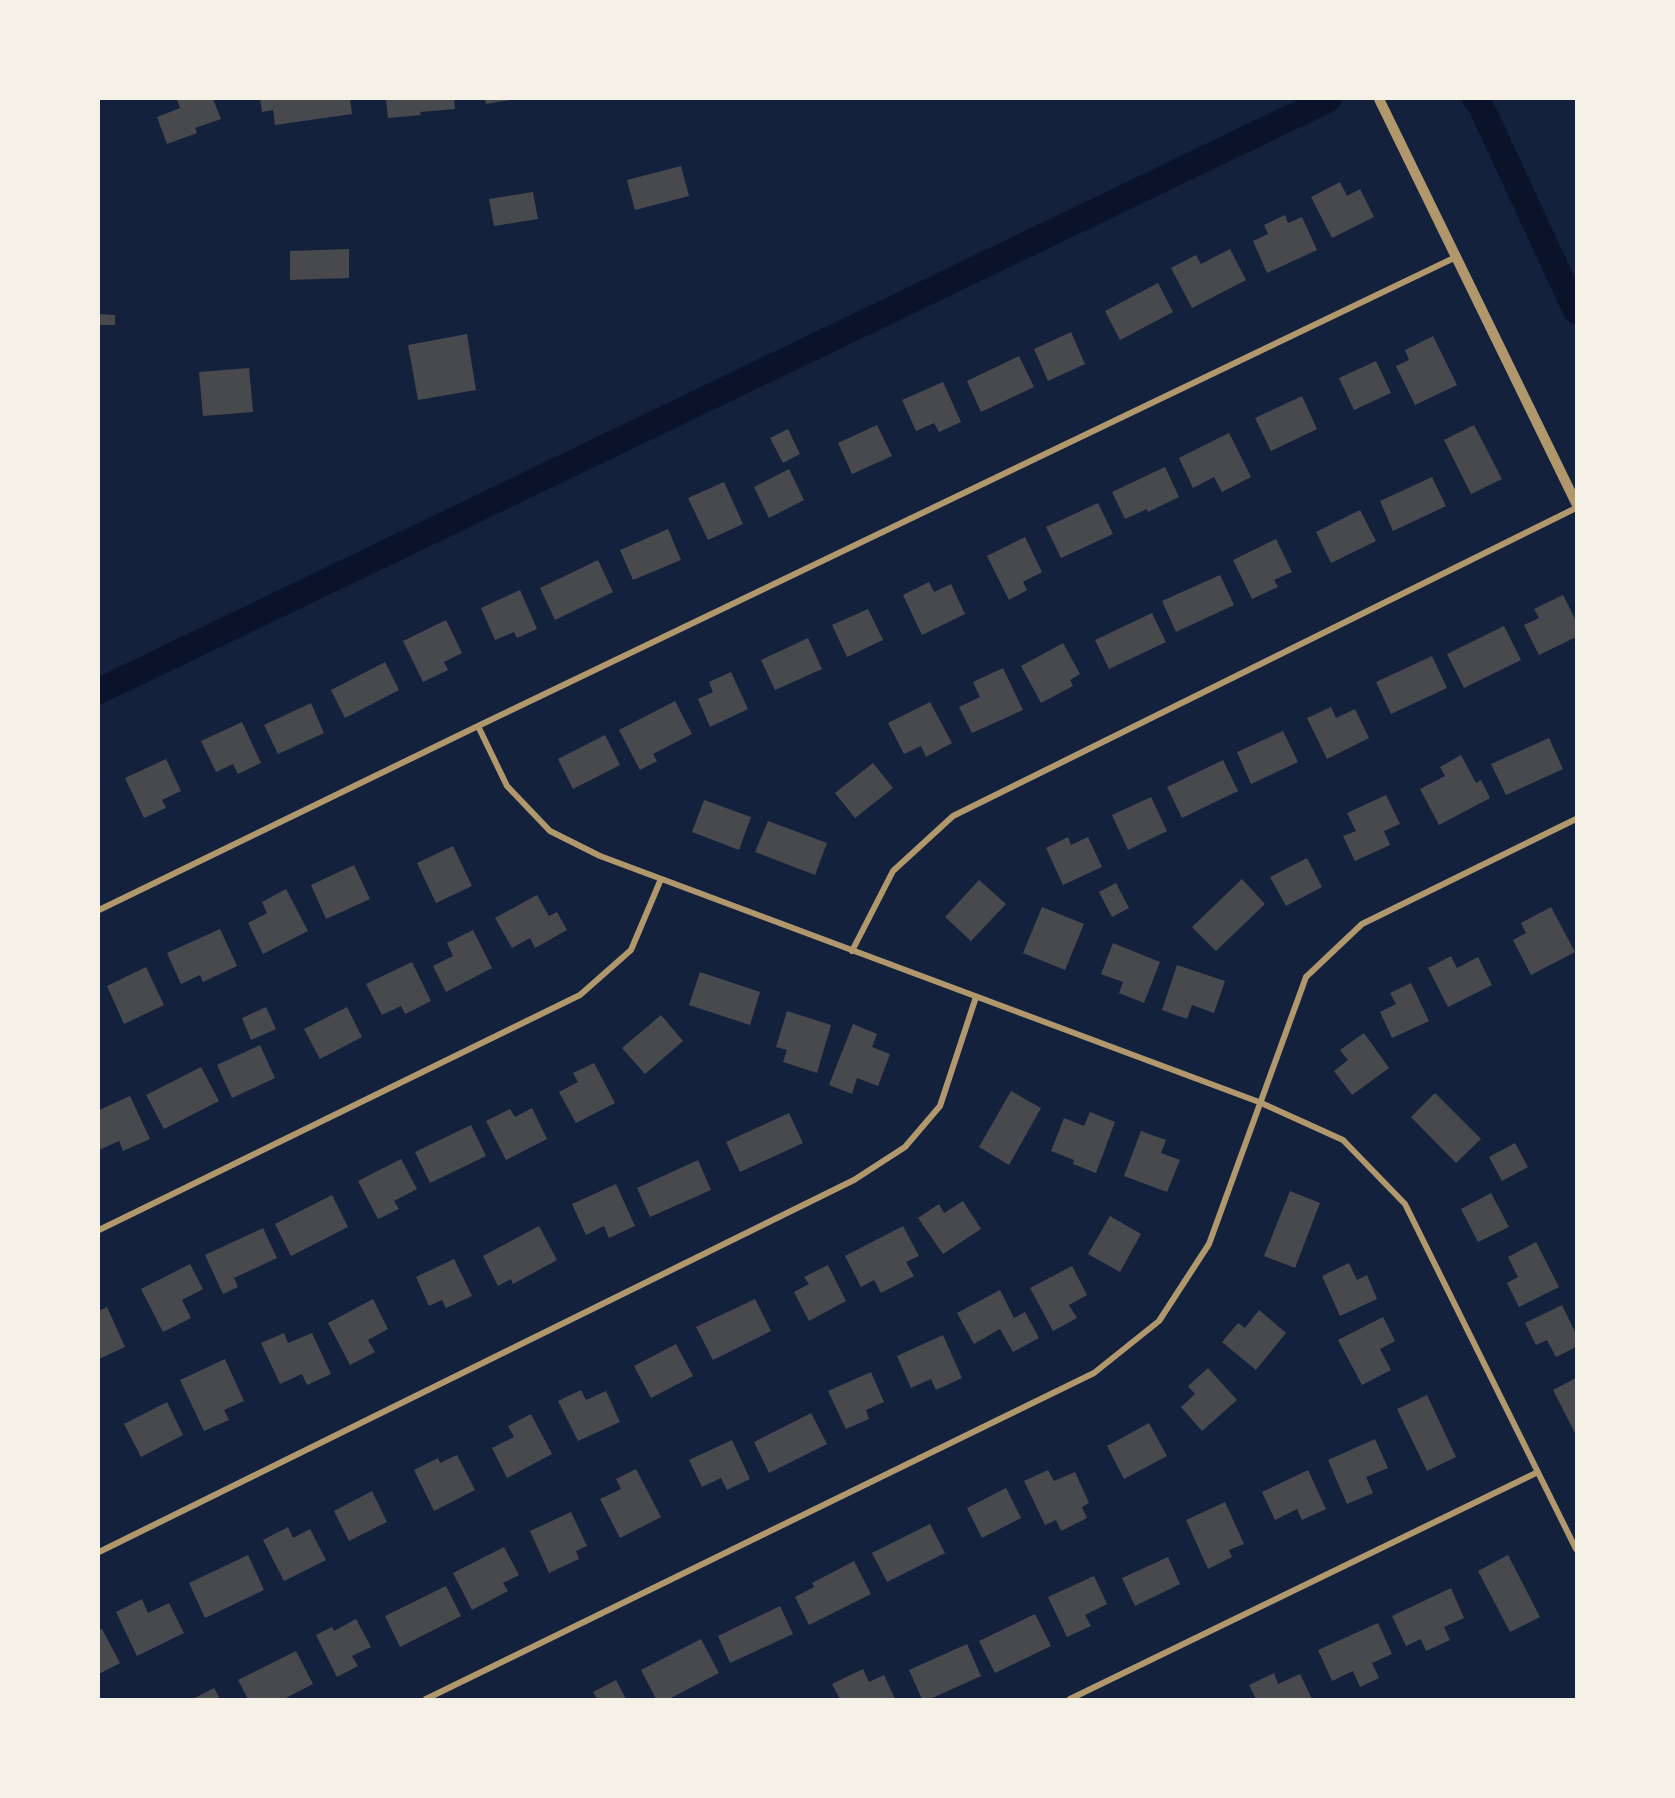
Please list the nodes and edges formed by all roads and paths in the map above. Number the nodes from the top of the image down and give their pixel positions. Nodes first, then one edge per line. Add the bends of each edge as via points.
1 (1379, 99) edge
2 (1456, 257) junction
3 (1576, 503) edge
4 (1576, 508) edge
5 (478, 726) junction
6 (1576, 819) edge
7 (661, 879) junction
8 (99, 910) edge
9 (852, 951) junction
10 (976, 997) junction
11 (1260, 1102) junction
12 (99, 1230) edge
13 (1538, 1472) junction
14 (1576, 1549) edge
15 (99, 1552) edge
16 (426, 1699) edge
17 (1070, 1699) edge

1 - 2 street
2 - 3 street
2 - 5 street
4 - 9 street via 953,816 893,871
5 - 7 street via 507,786 550,831 600,856
5 - 8 street
6 - 11 street via 1362,924 1306,977
7 - 9 street
7 - 12 street via 631,950 580,995
9 - 10 street
10 - 11 street
10 - 15 street via 940,1106 905,1147 854,1180
11 - 13 street via 1343,1140 1405,1204
11 - 16 street via 1209,1244 1159,1321 1094,1373
13 - 14 street
13 - 17 street

